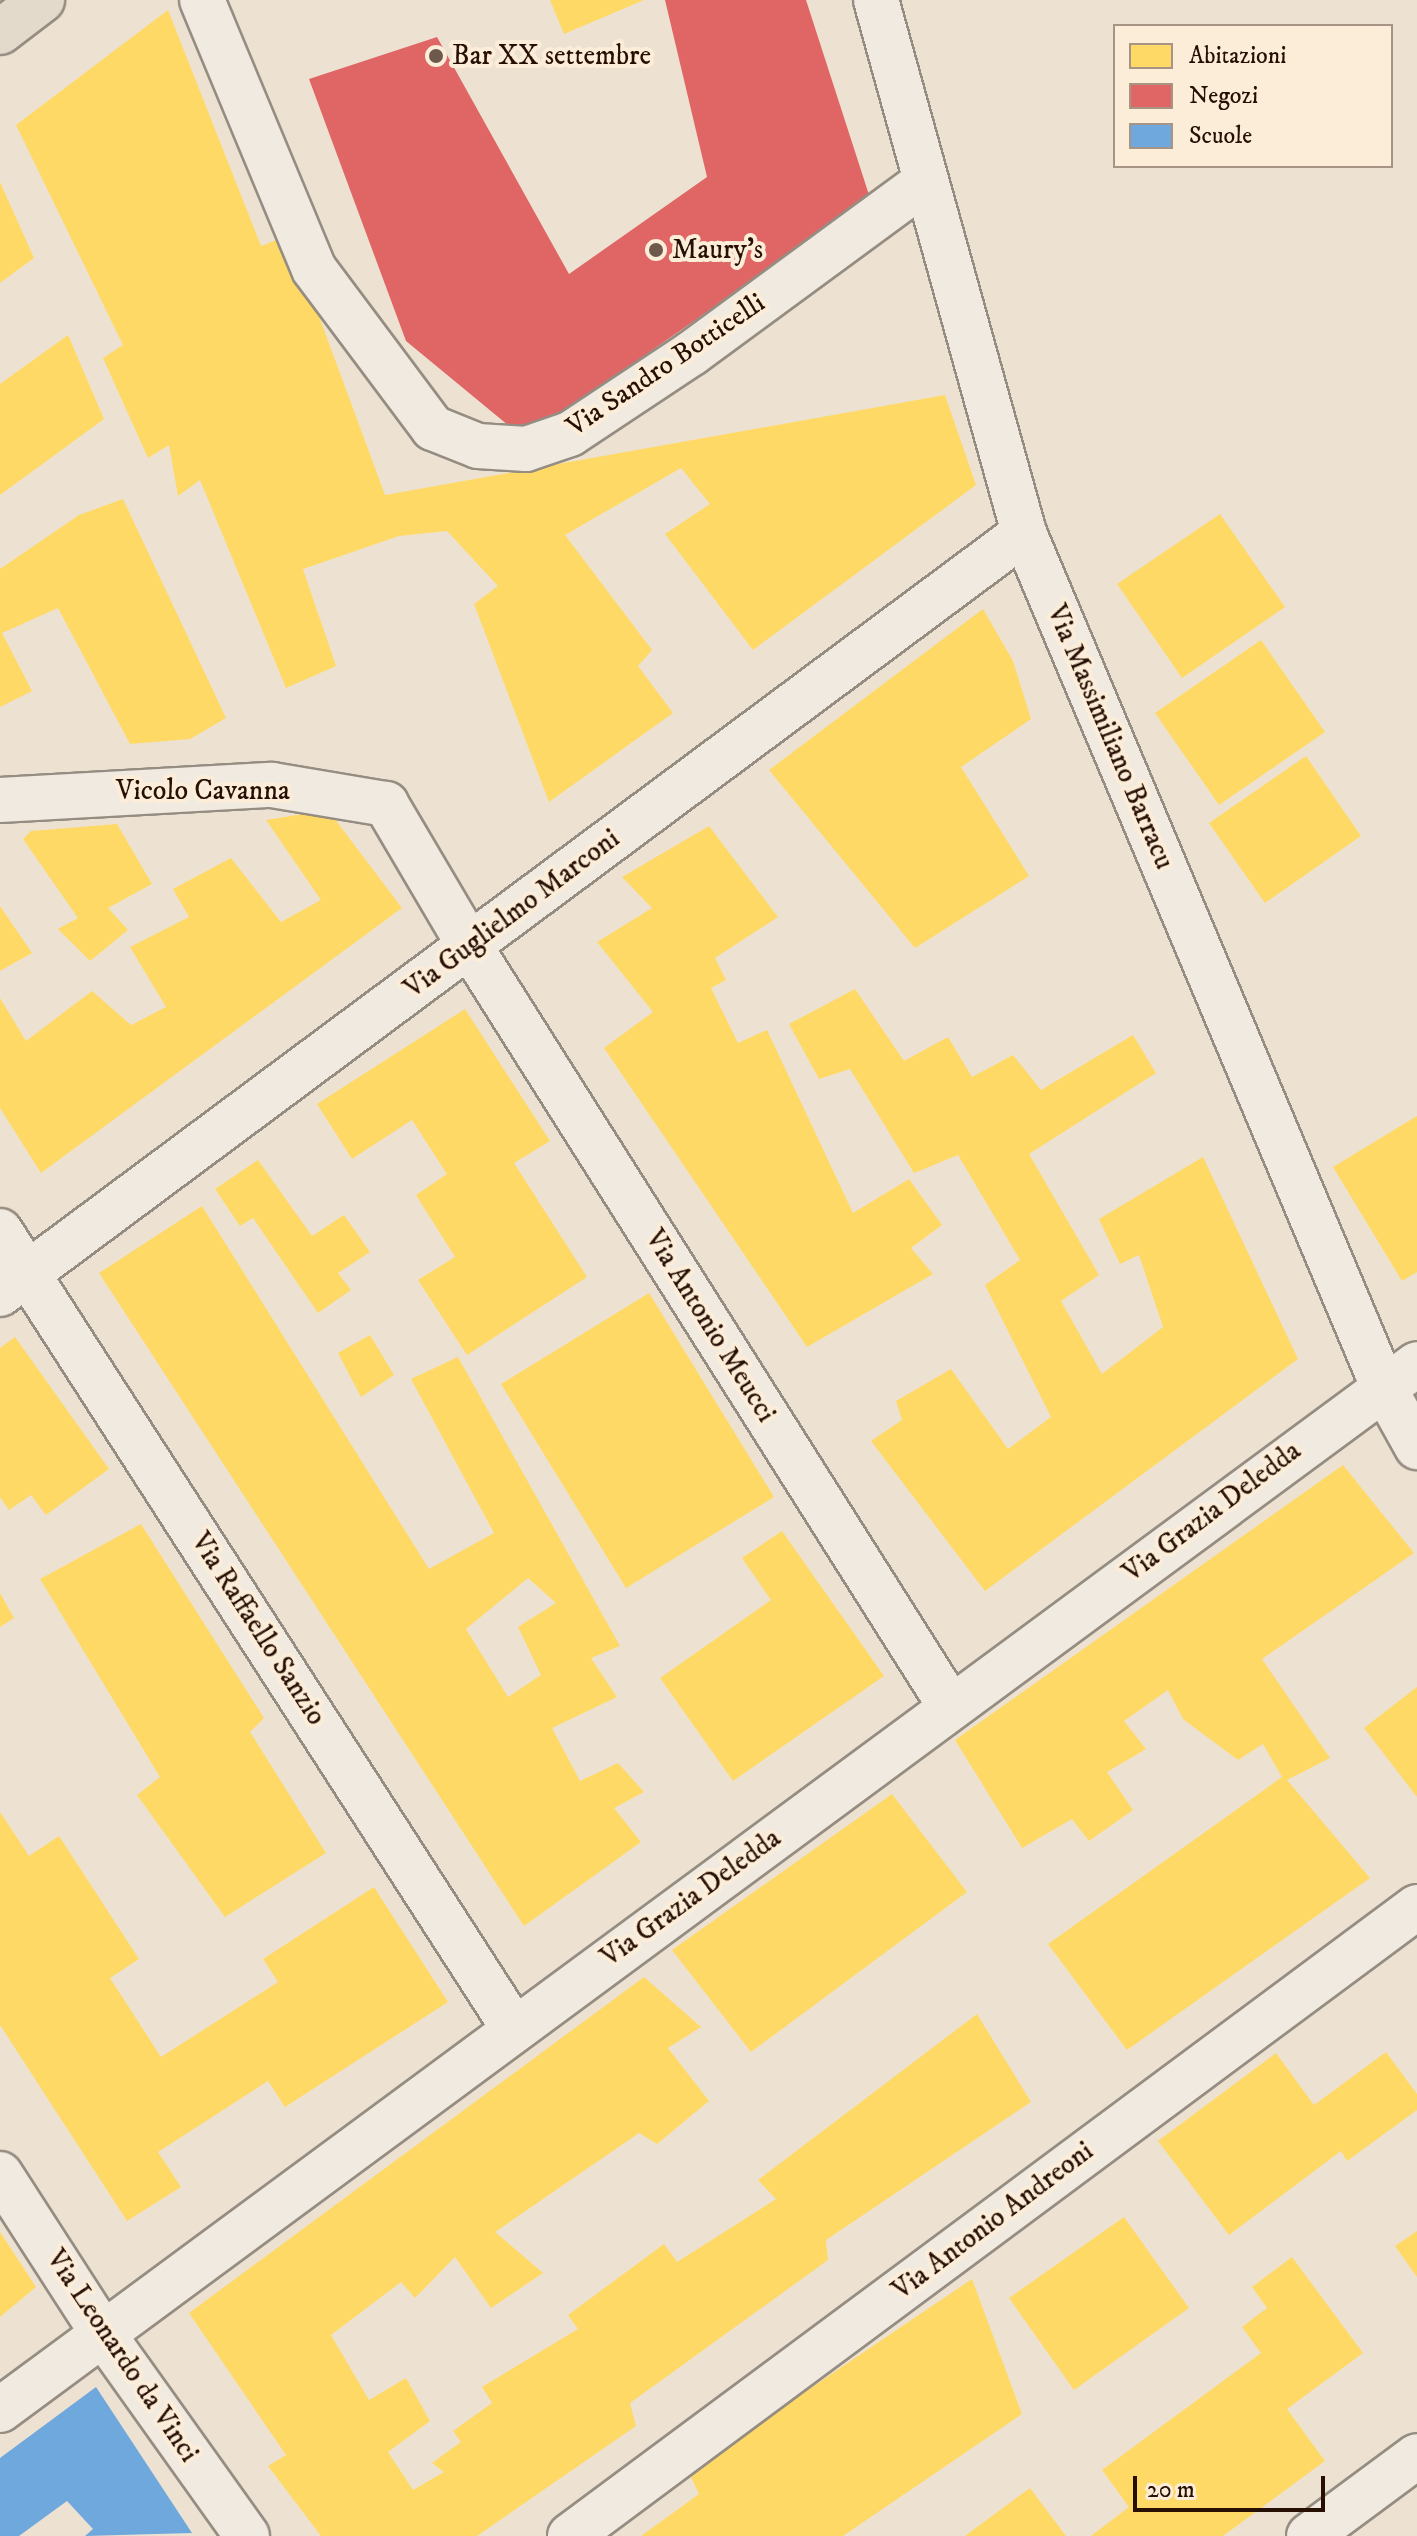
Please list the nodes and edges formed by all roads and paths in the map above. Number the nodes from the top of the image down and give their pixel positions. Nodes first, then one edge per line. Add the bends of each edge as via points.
1 (42, 0) edge
2 (202, 0) edge
3 (876, 0) edge
4 (0, 32) edge
5 (926, 181) junction
6 (1024, 533) junction
7 (0, 800) edge
8 (469, 945) junction
9 (0, 1231) edge
10 (15, 1284) edge
11 (1400, 1375) edge
12 (1417, 1447) edge
13 (950, 1706) junction
14 (1417, 1907) edge
15 (514, 2029) junction
16 (0, 2174) edge
17 (103, 2334) junction
18 (0, 2410) edge
19 (1417, 2456) edge
20 (247, 2536) edge
21 (570, 2536) edge
22 (1309, 2536) edge

1 - 4 main road
2 - 5 street, Via Sandro Botticelli via 314,269 433,428 478,446 526,449 570,434 692,353
3 - 5 street, Via Massimiliano Barracu
5 - 6 street, Via Massimiliano Barracu
6 - 8 street, Via Guglielmo Marconi
6 - 11 street, Via Massimiliano Barracu
7 - 8 street, Vicolo Cavanna via 272,785 386,804
8 - 10 street, Via Guglielmo Marconi
8 - 13 street, Via Antonio Meucci
9 - 10 street, Via Raffaello Sanzio
10 - 15 street, Via Raffaello Sanzio
11 - 12 street, Via Massimiliano Barracu
11 - 13 street, Via Grazia Deledda
13 - 15 street, Via Grazia Deledda
14 - 21 street, Via Antonio Andreoni
15 - 17 street, Via Grazia Deledda
16 - 17 street, Via Leonardo da Vinci
17 - 18 street, Via Grazia Deledda
17 - 20 street, Via Leonardo da Vinci
19 - 22 street

